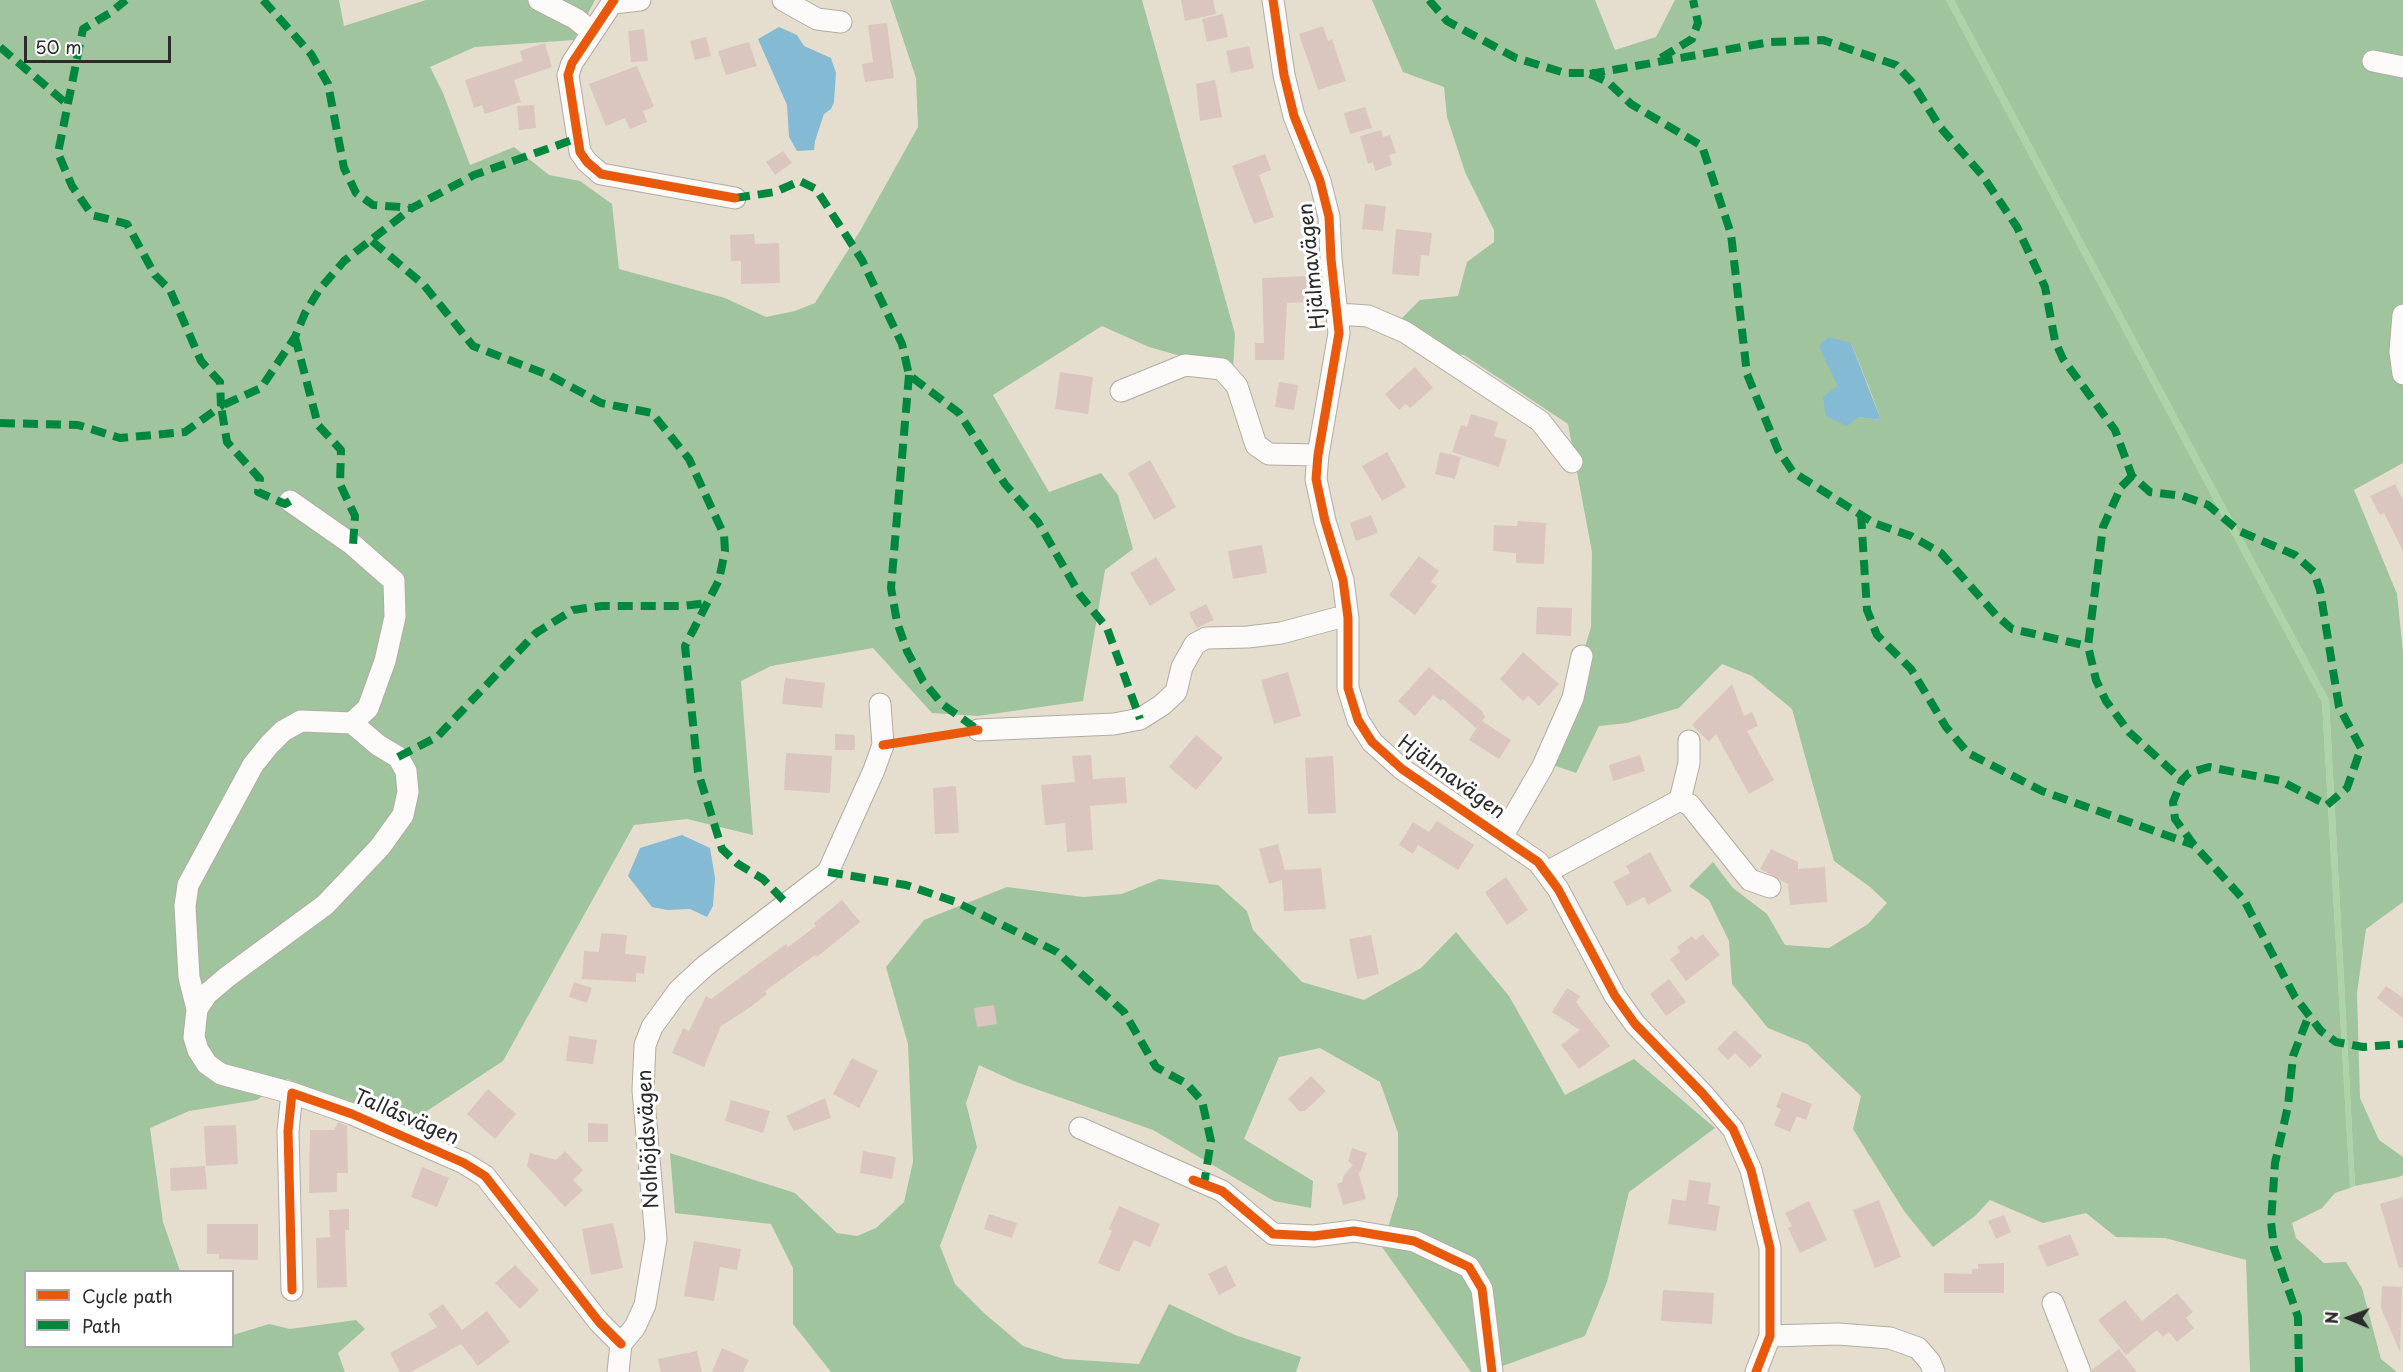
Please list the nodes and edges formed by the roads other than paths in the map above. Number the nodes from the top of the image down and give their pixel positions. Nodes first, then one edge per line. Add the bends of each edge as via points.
1 (539, 0) edge
2 (640, 0) edge
3 (783, 0) edge
4 (1273, 0) edge
5 (613, 2) edge
6 (841, 22) dead end
7 (592, 32) junction
8 (2373, 61) dead end
9 (2403, 67) edge
10 (735, 198) dead end
11 (1338, 314) junction
12 (2403, 315) edge
13 (2403, 374) edge
14 (1120, 391) dead end
15 (1317, 455) junction
16 (1572, 462) dead end
17 (290, 501) dead end
18 (1348, 618) junction
19 (1582, 656) dead end
20 (880, 704) dead end
21 (352, 723) junction
22 (978, 730) dead end
23 (1689, 741) dead end
24 (1680, 800) junction
25 (1502, 837) junction
26 (1547, 872) junction
27 (1770, 887) dead end
28 (197, 1009) junction
29 (292, 1093) junction
30 (1080, 1128) dead end
31 (292, 1290) dead end
32 (2053, 1303) dead end
33 (1770, 1336) junction
34 (621, 1344) junction
35 (618, 1372) edge
36 (1492, 1372) edge
37 (1756, 1372) edge
38 (1934, 1372) edge
39 (2080, 1372) edge

1 - 7 street
2 - 5 street
3 - 6 street via 817,19
4 - 11 street, Hjälmavägen via 1294,116 1320,181 1329,217
5 - 7 street
7 - 10 street via 568,75 580,152 586,162 602,174
8 - 9 street
11 - 15 street, Hjälmavägen via 1334,369
11 - 16 street, Hjälmavägen via 1368,316 1405,332 1540,421
12 - 13 street
14 - 15 street via 1185,365 1222,369 1237,386 1256,445 1269,454
15 - 18 street, Hjälmavägen via 1316,479 1343,580
17 - 21 street via 353,545 394,581 395,617 379,685 368,708
18 - 22 street via 1259,636 1206,638 1196,644 1182,667 1176,692 1140,719 1114,724
18 - 25 street, Hjälmavägen via 1348,688 1358,720 1372,742 1414,778
19 - 25 street via 1573,698 1544,766
20 - 34 street, Nolhöjdsvägen via 883,745 828,873 705,966 679,990 652,1027 645,1045 643,1090 656,1239 645,1305 635,1327
21 - 28 street, Tallåsvägen via 301,721 283,731 253,765 188,885 186,946 191,993
21 - 28 street via 398,756 406,771 408,792 403,815 380,847 325,905 207,993
23 - 24 street via 1689,763
24 - 26 street
24 - 27 street via 1690,805 1750,880
25 - 26 street, Hjälmavägen
26 - 33 street, Hjälmavägen via 1615,996 1635,1024 1732,1129 1751,1170 1770,1248
28 - 29 street, Tallåsvägen via 194,1037 207,1064 221,1074
29 - 31 street via 288,1131
29 - 34 street, Tallåsvägen via 352,1114 485,1176 599,1322
30 - 36 street via 1222,1191 1273,1234 1314,1236 1354,1231 1414,1241 1469,1267 1482,1289
32 - 39 street
33 - 37 street, Hjälmavägen
33 - 38 street via 1838,1334 1890,1338 1918,1348
34 - 35 street, Nolhöjdsvägen

